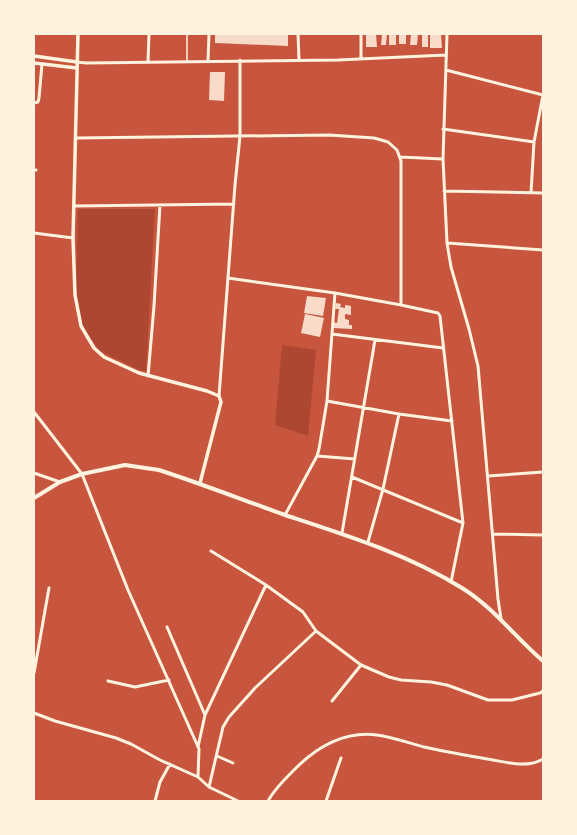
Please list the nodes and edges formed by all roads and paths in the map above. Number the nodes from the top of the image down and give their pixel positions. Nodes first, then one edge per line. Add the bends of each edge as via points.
1 (78, 34) edge
2 (148, 34) edge
3 (187, 34) edge
4 (209, 34) edge
5 (298, 34) edge
6 (361, 34) edge
7 (447, 34) edge
8 (446, 55) junction
9 (34, 56) edge
10 (361, 59) junction
11 (240, 60) junction
12 (299, 60) junction
13 (187, 61) junction
14 (208, 61) junction
15 (78, 62) junction
16 (148, 62) junction
17 (34, 63) edge
18 (42, 64) junction
19 (77, 68) junction
20 (446, 70) junction
21 (543, 95) edge
22 (34, 103) edge
23 (443, 129) junction
24 (240, 136) junction
25 (76, 138) junction
26 (534, 142) junction
27 (400, 157) junction
28 (443, 159) junction
29 (444, 191) junction
30 (530, 193) junction
31 (543, 193) edge
32 (234, 204) junction
33 (160, 205) junction
34 (74, 206) junction
35 (34, 233) edge
36 (74, 238) junction
37 (447, 243) junction
38 (543, 250) edge
39 (228, 278) junction
40 (335, 293) junction
41 (401, 305) junction
42 (332, 334) junction
43 (375, 340) junction
44 (443, 348) junction
45 (148, 376) junction
46 (219, 396) junction
47 (327, 400) junction
48 (364, 408) junction
49 (34, 412) edge
50 (399, 414) junction
51 (452, 421) junction
52 (317, 456) junction
53 (356, 459) junction
54 (543, 472) edge
55 (34, 473) edge
56 (82, 474) junction
57 (488, 476) junction
58 (352, 477) junction
59 (60, 482) junction
60 (200, 483) junction
61 (383, 489) junction
62 (34, 498) edge
63 (285, 514) junction
64 (463, 523) junction
65 (342, 533) junction
66 (493, 534) junction
67 (543, 535) edge
68 (368, 542) junction
69 (211, 551) dead end
70 (451, 582) junction
71 (266, 585) junction
72 (49, 588) dead end
73 (501, 619) junction
74 (167, 627) dead end
75 (316, 631) junction
76 (543, 660) edge
77 (361, 665) junction
78 (34, 673) edge
79 (169, 680) junction
80 (108, 681) dead end
81 (543, 691) edge
82 (332, 701) dead end
83 (34, 712) edge
84 (205, 715) junction
85 (199, 749) junction
86 (217, 756) junction
87 (341, 758) dead end
88 (543, 759) edge
89 (233, 763) dead end
90 (170, 764) junction
91 (198, 777) junction
92 (209, 787) junction
93 (155, 801) edge
94 (238, 801) edge
95 (268, 801) edge
96 (326, 801) edge

1 - 15 street
2 - 16 street
3 - 13 lane
4 - 14 street
5 - 12 street
6 - 10 street
7 - 8 street
8 - 10 street
8 - 20 street
9 - 15 street
10 - 12 street
11 - 12 street
11 - 14 street
11 - 24 street
13 - 14 street
13 - 16 street
15 - 16 street
15 - 19 street
17 - 18 street
18 - 19 street
18 - 22 street via 39,98 38,102
19 - 25 street
20 - 21 street
20 - 23 street
21 - 26 street
23 - 26 street
23 - 28 street
24 - 25 street
24 - 27 street via 330,135 374,138 388,142 397,150
24 - 32 street
25 - 34 street
26 - 30 street
27 - 28 street
27 - 41 street
28 - 29 street
29 - 30 street
29 - 37 street
30 - 31 street
32 - 33 street
32 - 39 street
33 - 34 street
33 - 45 street
34 - 36 street
35 - 36 street
36 - 45 street via 76,295 84,333 99,353
37 - 38 street
37 - 57 street via 478,366
39 - 40 street
39 - 46 street
40 - 41 street
40 - 42 street
41 - 44 street via 438,313
42 - 43 street
42 - 47 street
43 - 44 street
43 - 48 street
44 - 51 street
45 - 46 street
46 - 60 street via 221,402
47 - 48 street
47 - 52 street
48 - 50 street
48 - 53 street
49 - 56 street
50 - 51 street
50 - 61 street
51 - 64 street
52 - 53 street
52 - 63 street
53 - 58 street
54 - 57 street
55 - 59 street
56 - 59 main road
56 - 60 main road via 125,465 159,470
56 - 79 street via 125,583
57 - 66 street
58 - 61 street
58 - 65 street
59 - 62 main road
60 - 63 main road
61 - 64 street
61 - 68 street
63 - 65 main road
64 - 70 street
65 - 68 main road
66 - 67 street
66 - 73 street
68 - 70 main road
69 - 71 street
70 - 73 main road
71 - 75 street via 303,612
71 - 84 street
72 - 78 street
73 - 76 main road
74 - 84 street
75 - 77 street
75 - 86 street via 226,720
77 - 81 street via 392,678 458,688 488,700 512,700
77 - 82 street
79 - 80 street via 135,687
79 - 85 street
83 - 90 street via 55,721 132,744
84 - 85 street
85 - 91 street
86 - 89 street
86 - 92 street
87 - 96 street
88 - 95 street via 536,763 509,763 459,755 377,735 357,734 341,738 321,748 302,762
90 - 91 street
90 - 93 street via 160,782
91 - 92 street
92 - 94 street

